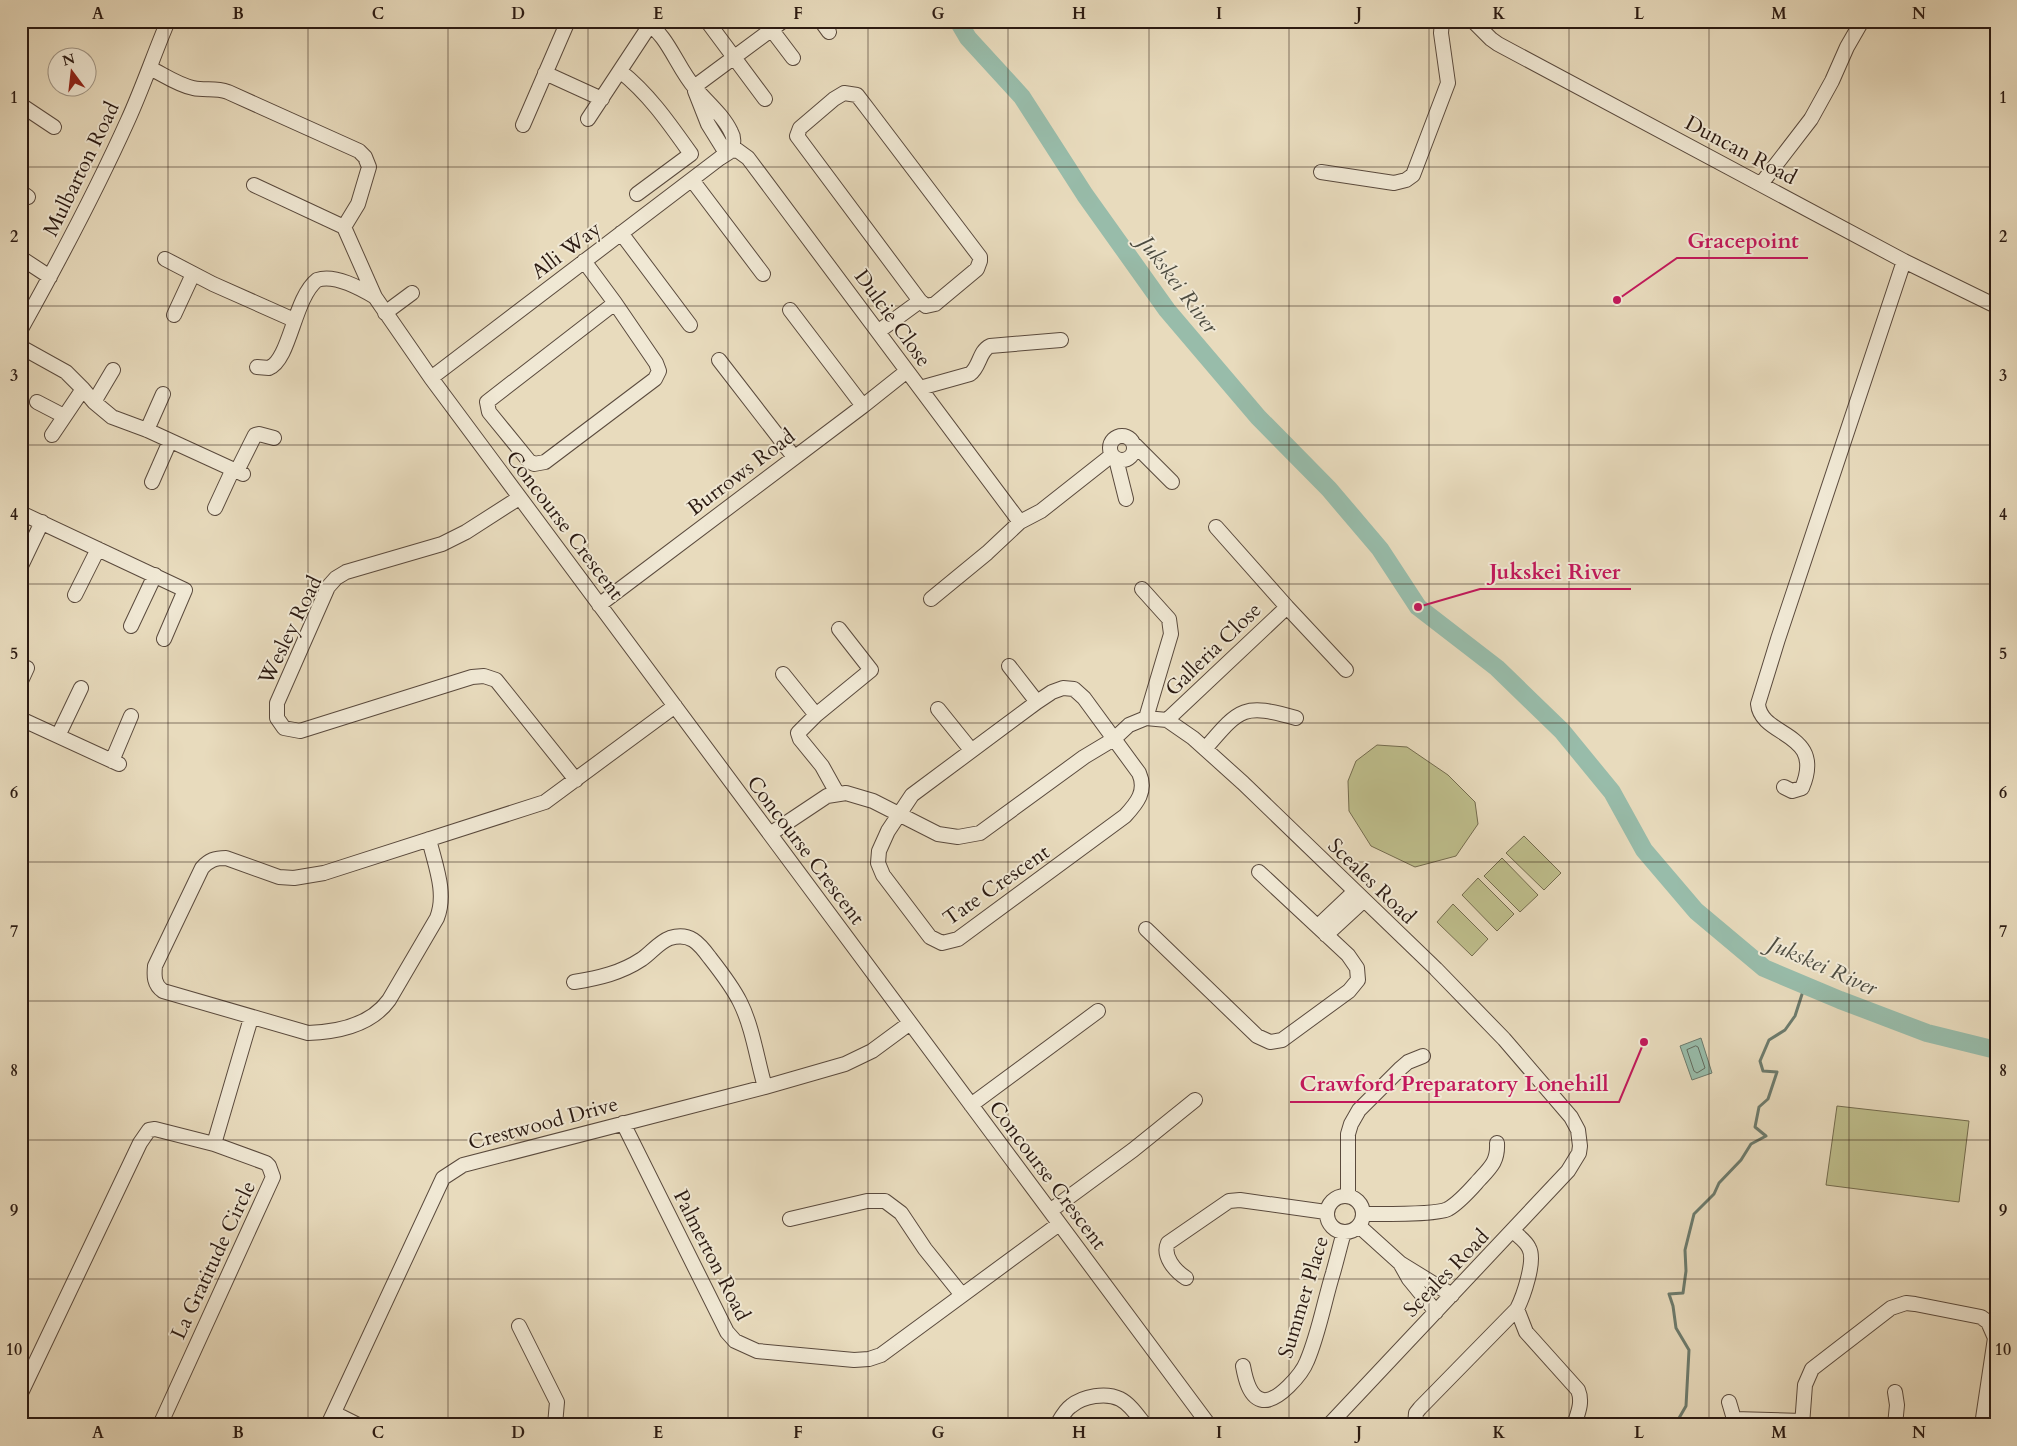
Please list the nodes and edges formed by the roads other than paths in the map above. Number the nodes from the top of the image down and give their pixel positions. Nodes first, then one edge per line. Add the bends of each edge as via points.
1 (168, 21) edge
2 (568, 21) edge
3 (707, 21) edge
4 (1442, 21) edge
5 (1473, 21) edge
6 (1862, 21) edge
7 (647, 23) edge
8 (773, 24) edge
9 (735, 58) junction
10 (793, 58) dead end
11 (150, 68) junction
12 (620, 71) junction
13 (545, 73) junction
14 (694, 87) junction
15 (602, 99) junction
16 (765, 99) dead end
17 (21, 105) edge
18 (588, 119) dead end
19 (523, 125) dead end
20 (54, 127) dead end
21 (729, 152) junction
22 (1321, 172) dead end
23 (692, 180) junction
24 (1761, 184) junction
25 (254, 185) dead end
26 (637, 194) dead end
27 (344, 227) junction
28 (621, 233) junction
29 (21, 258) edge
30 (165, 259) dead end
31 (1904, 261) junction
32 (584, 262) junction
33 (193, 274) junction
34 (763, 274) dead end
35 (50, 277) junction
36 (412, 293) dead end
37 (375, 297) junction
38 (920, 301) junction
39 (615, 302) junction
40 (1996, 306) edge
41 (790, 310) dead end
42 (385, 314) junction
43 (174, 315) dead end
44 (294, 320) junction
45 (690, 325) dead end
46 (21, 329) edge
47 (879, 331) junction
48 (1061, 340) dead end
49 (21, 347) edge
50 (719, 360) dead end
51 (257, 367) dead end
52 (113, 370) dead end
53 (907, 371) junction
54 (430, 378) junction
55 (83, 388) junction
56 (920, 388) junction
57 (163, 394) dead end
58 (37, 402) dead end
59 (94, 402) junction
60 (863, 406) junction
61 (64, 416) junction
62 (147, 430) junction
63 (52, 435) dead end
64 (274, 438) dead end
65 (170, 441) junction
66 (1135, 445) junction
67 (794, 457) junction
68 (1114, 457) junction
69 (238, 471) junction
70 (152, 482) dead end
71 (1172, 482) dead end
72 (519, 498) junction
73 (1126, 499) dead end
74 (215, 508) dead end
75 (21, 513) edge
76 (42, 522) junction
77 (1020, 522) junction
78 (1216, 527) dead end
79 (98, 549) junction
80 (21, 566) edge
81 (155, 575) junction
82 (1142, 589) dead end
83 (75, 596) dead end
84 (931, 599) dead end
85 (599, 605) junction
86 (1287, 607) junction
87 (131, 626) dead end
88 (839, 629) dead end
89 (164, 639) dead end
90 (1009, 666) dead end
91 (27, 668) dead end
92 (1346, 670) dead end
93 (783, 674) dead end
94 (21, 681) edge
95 (81, 688) dead end
96 (1037, 702) junction
97 (675, 706) junction
98 (938, 709) dead end
99 (816, 715) junction
100 (131, 716) dead end
101 (1146, 718) junction
102 (1296, 718) dead end
103 (21, 719) edge
104 (1167, 720) junction
105 (58, 736) junction
106 (1114, 738) junction
107 (1205, 749) junction
108 (972, 750) junction
109 (576, 780) junction
110 (1784, 787) dead end
111 (837, 793) junction
112 (900, 815) junction
113 (770, 834) junction
114 (429, 839) junction
115 (1259, 872) dead end
116 (1360, 896) junction
117 (1146, 929) dead end
118 (1322, 930) junction
119 (574, 982) dead end
120 (1098, 1011) dead end
121 (251, 1018) junction
122 (910, 1023) junction
123 (1423, 1056) dead end
124 (764, 1087) junction
125 (1195, 1100) dead end
126 (972, 1105) junction
127 (623, 1123) junction
128 (1498, 1143) dead end
129 (214, 1144) junction
130 (1348, 1195) junction
131 (1050, 1211) junction
132 (1326, 1212) junction
133 (790, 1220) dead end
134 (1361, 1220) junction
135 (1059, 1224) junction
136 (1344, 1232) junction
137 (1509, 1235) junction
138 (1400, 1263) junction
139 (1186, 1278) dead end
140 (962, 1295) junction
141 (1452, 1295) junction
142 (1516, 1309) junction
143 (1436, 1312) junction
144 (519, 1326) dead end
145 (1526, 1332) junction
146 (1493, 1334) junction
147 (1243, 1366) dead end
148 (21, 1392) edge
149 (1895, 1392) dead end
150 (1729, 1402) dead end
151 (331, 1419) edge
152 (1735, 1422) edge
153 (1802, 1423) edge
154 (160, 1425) edge
155 (358, 1425) edge
156 (555, 1425) edge
157 (1057, 1425) edge
158 (1145, 1425) edge
159 (1209, 1425) edge
160 (1329, 1425) edge
161 (1415, 1425) edge
162 (1574, 1425) edge
163 (1895, 1425) edge
164 (1982, 1425) edge

1 - 11 street, Mulbarton Road
2 - 13 street
3 - 9 street
4 - 22 street via 1448,84 1414,175 1394,183
5 - 24 street, Duncan Road via 1498,44
6 - 24 street via 1811,119
7 - 12 street
7 - 14 street via 658,33
8 - 9 street
8 - 10 street
9 - 14 street
9 - 16 street
11 - 27 street via 188,87 228,92 359,151 369,167 368,176 358,204
11 - 35 street, Mulbarton Road via 120,137
12 - 15 street
12 - 26 street via 654,103 691,154
13 - 15 street
13 - 19 street
14 - 21 street via 708,124
15 - 18 street
17 - 20 street
21 - 23 street, Alli Way
21 - 47 street, Dulcie Close via 740,151 748,158
23 - 28 street, Alli Way
23 - 34 street
24 - 31 street, Duncan Road
25 - 27 street
27 - 37 street, Concourse Crescent
28 - 32 street, Alli Way
28 - 45 street
29 - 35 street
30 - 33 street
31 - 40 street, Duncan Road
31 - 110 street via 1758,704 1767,720 1806,754 1809,764 1802,788 1792,791
32 - 39 street
32 - 54 street, Alli Way
33 - 43 street
33 - 44 street
35 - 46 street, Mulbarton Road
36 - 42 street
37 - 42 street, Concourse Crescent
37 - 44 street via 359,287 330,278 319,279 310,287
38 - 38 street via 926,306 935,304 977,269 980,256 867,108 856,95 844,93 800,128 797,136
38 - 47 street
39 - 39 street via 659,372 655,379 544,462 534,464 489,412 487,402
41 - 60 street
42 - 54 street, Concourse Crescent
44 - 51 street via 279,362 269,368
47 - 53 street, Dulcie Close
48 - 56 street via 990,346 985,348 970,374
49 - 55 street via 66,372
50 - 67 street
52 - 59 street
53 - 56 street, Dulcie Close
53 - 60 street, Burrows Road
54 - 72 street, Concourse Crescent
55 - 59 street
55 - 61 street
56 - 77 street, Dulcie Close
57 - 62 street
58 - 61 street
59 - 62 street via 112,417
60 - 67 street, Burrows Road
61 - 63 street
62 - 65 street
64 - 69 street via 255,434
65 - 69 street
65 - 70 street
66 - 68 street via 1132,456 1127,460
66 - 68 street via 1128,437 1117,437 1110,445
66 - 71 street
67 - 85 street, Burrows Road
68 - 73 street
68 - 77 street via 1041,511
69 - 74 street
72 - 85 street, Concourse Crescent
72 - 109 street, Wesley Road via 442,544 346,572 336,578 328,587 277,703 277,718 284,728 300,731 484,676 496,680
75 - 76 street
76 - 79 street
76 - 80 street
77 - 84 street
78 - 86 street, Galleria Close
79 - 81 street
79 - 83 street
81 - 87 street
81 - 89 street via 186,590
82 - 101 street via 1169,619 1171,634
85 - 97 street, Concourse Crescent
86 - 92 street, Galleria Close
86 - 104 street, Galleria Close
88 - 99 street via 872,670
90 - 96 street
91 - 94 street
93 - 99 street
95 - 105 street
96 - 106 street via 1057,690 1074,689
96 - 108 street
97 - 109 street
97 - 113 street, Concourse Crescent
98 - 108 street
99 - 111 street via 799,730 798,736 822,766
100 - 105 street via 115,762
101 - 104 street, Sceales Road
101 - 106 street via 1129,725
102 - 107 street via 1252,709 1233,718
103 - 105 street
104 - 107 street, Sceales Road
106 - 112 street via 980,833 967,836 938,834
106 - 112 street, Tate Crescent via 1142,782 1140,797 1134,806 1001,909 950,943 930,937 880,870 879,851
107 - 116 street, Sceales Road
108 - 112 street via 912,795
109 - 114 street via 545,802
111 - 112 street via 856,794
111 - 113 street via 817,801
113 - 122 street, Concourse Crescent
114 - 121 street via 441,892 441,907 383,1009 370,1019 345,1028 308,1034
114 - 121 street via 324,873 294,878 264,873 226,858 217,858 202,868 159,956 154,977 163,991
115 - 118 street
116 - 118 street
116 - 137 street, Sceales Road via 1486,1019 1537,1076 1578,1130 1580,1146 1574,1163
117 - 118 street via 1257,1036 1270,1042 1289,1036 1349,991 1358,980 1353,960
119 - 124 street via 621,971 671,938 691,938 698,942 721,972 741,1004
120 - 126 street
121 - 129 street
122 - 124 street, Crestwood Drive via 857,1060
122 - 126 street, Concourse Crescent
123 - 130 street via 1401,1068 1354,1117 1348,1134
124 - 127 street, Crestwood Drive
125 - 131 street
126 - 131 street, Concourse Crescent
127 - 140 street, Palmerton Road via 727,1332 745,1347 839,1359 869,1359 900,1343
127 - 151 street, Crestwood Drive via 463,1165 443,1178
128 - 134 street via 1494,1162 1450,1208
129 - 148 street, La Gratitude Circle via 149,1130
129 - 154 street, La Gratitude Circle via 266,1163 273,1177
130 - 132 street via 1334,1199
130 - 134 street via 1362,1206
131 - 135 street, Concourse Crescent
132 - 136 street via 1333,1228
132 - 139 street via 1229,1201 1168,1243 1166,1253 1176,1272
133 - 140 street via 867,1201 885,1201 901,1213
134 - 136 street via 1349,1232
134 - 138 street
135 - 140 street, Palmerton Road
135 - 159 street, Concourse Crescent
136 - 147 street, Summer Place via 1304,1368 1278,1396 1262,1400 1247,1383
137 - 141 street, Sceales Road
137 - 142 street via 1530,1248 1531,1256 1524,1293
138 - 141 street
138 - 143 street
141 - 143 street, Sceales Road
142 - 145 street
142 - 146 street
143 - 160 street, Sceales Road
144 - 156 street via 557,1402
145 - 146 street
145 - 162 street via 1578,1390 1581,1397
146 - 161 street via 1420,1408
149 - 163 street
150 - 152 street
151 - 155 street
152 - 153 street
153 - 164 street via 1806,1385 1812,1369 1891,1308 1906,1303 1981,1317 1988,1322 1995,1338
157 - 158 street via 1071,1405 1100,1395 1120,1399

